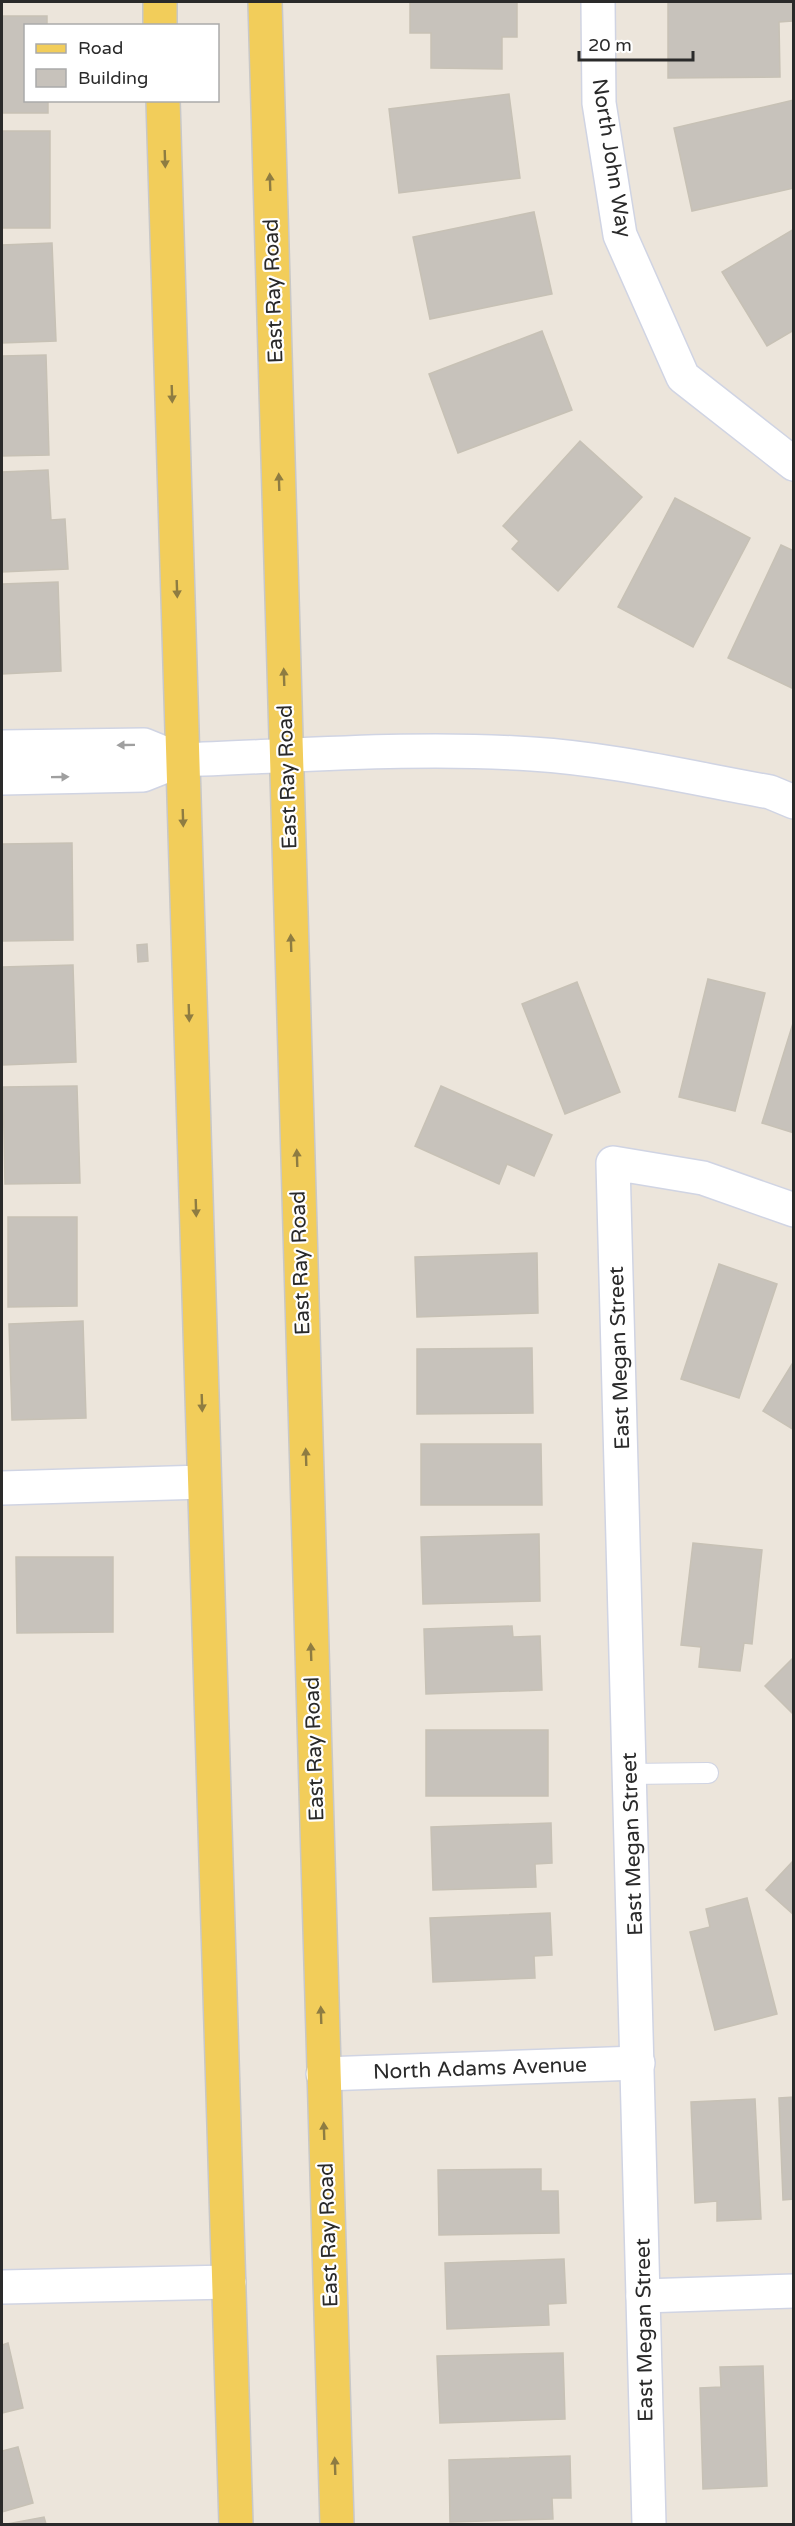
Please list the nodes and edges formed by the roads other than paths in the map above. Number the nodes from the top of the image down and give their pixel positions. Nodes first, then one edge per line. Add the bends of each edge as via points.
1 (160, 2) edge
2 (265, 2) edge
3 (598, 2) edge
4 (160, 24) edge
5 (163, 102) edge
6 (794, 464) edge
7 (2, 747) edge
8 (286, 756) junction
9 (182, 760) junction
10 (2, 778) edge
11 (794, 802) edge
12 (794, 1210) edge
13 (204, 1482) junction
14 (2, 1488) edge
15 (708, 1773) dead end
16 (630, 1774) junction
17 (638, 2063) junction
18 (322, 2074) junction
19 (229, 2282) junction
20 (2, 2287) edge
21 (794, 2291) edge
22 (643, 2296) junction
23 (236, 2524) edge
24 (336, 2524) edge
25 (649, 2524) edge

1 - 4 main road
8 -> 2 main road, East Ray Road
3 - 6 street, North John Way via 599,103 620,235 682,377
5 -> 9 main road
9 -> 7 street via 144,745
8 - 9 street
8 - 11 street via 424,751 531,754 770,792
18 -> 8 main road, East Ray Road
10 -> 9 street via 143,775
9 -> 13 main road
12 - 16 street, East Megan Street via 703,1178 614,1163
13 - 14 street
13 - 19 main road
15 - 16 lane
16 - 17 street, East Megan Street
17 - 18 street, North Adams Avenue
17 - 22 street, East Megan Street
24 -> 18 main road, East Ray Road
19 - 20 street
19 - 23 main road
21 - 22 street
22 - 25 street, East Megan Street

